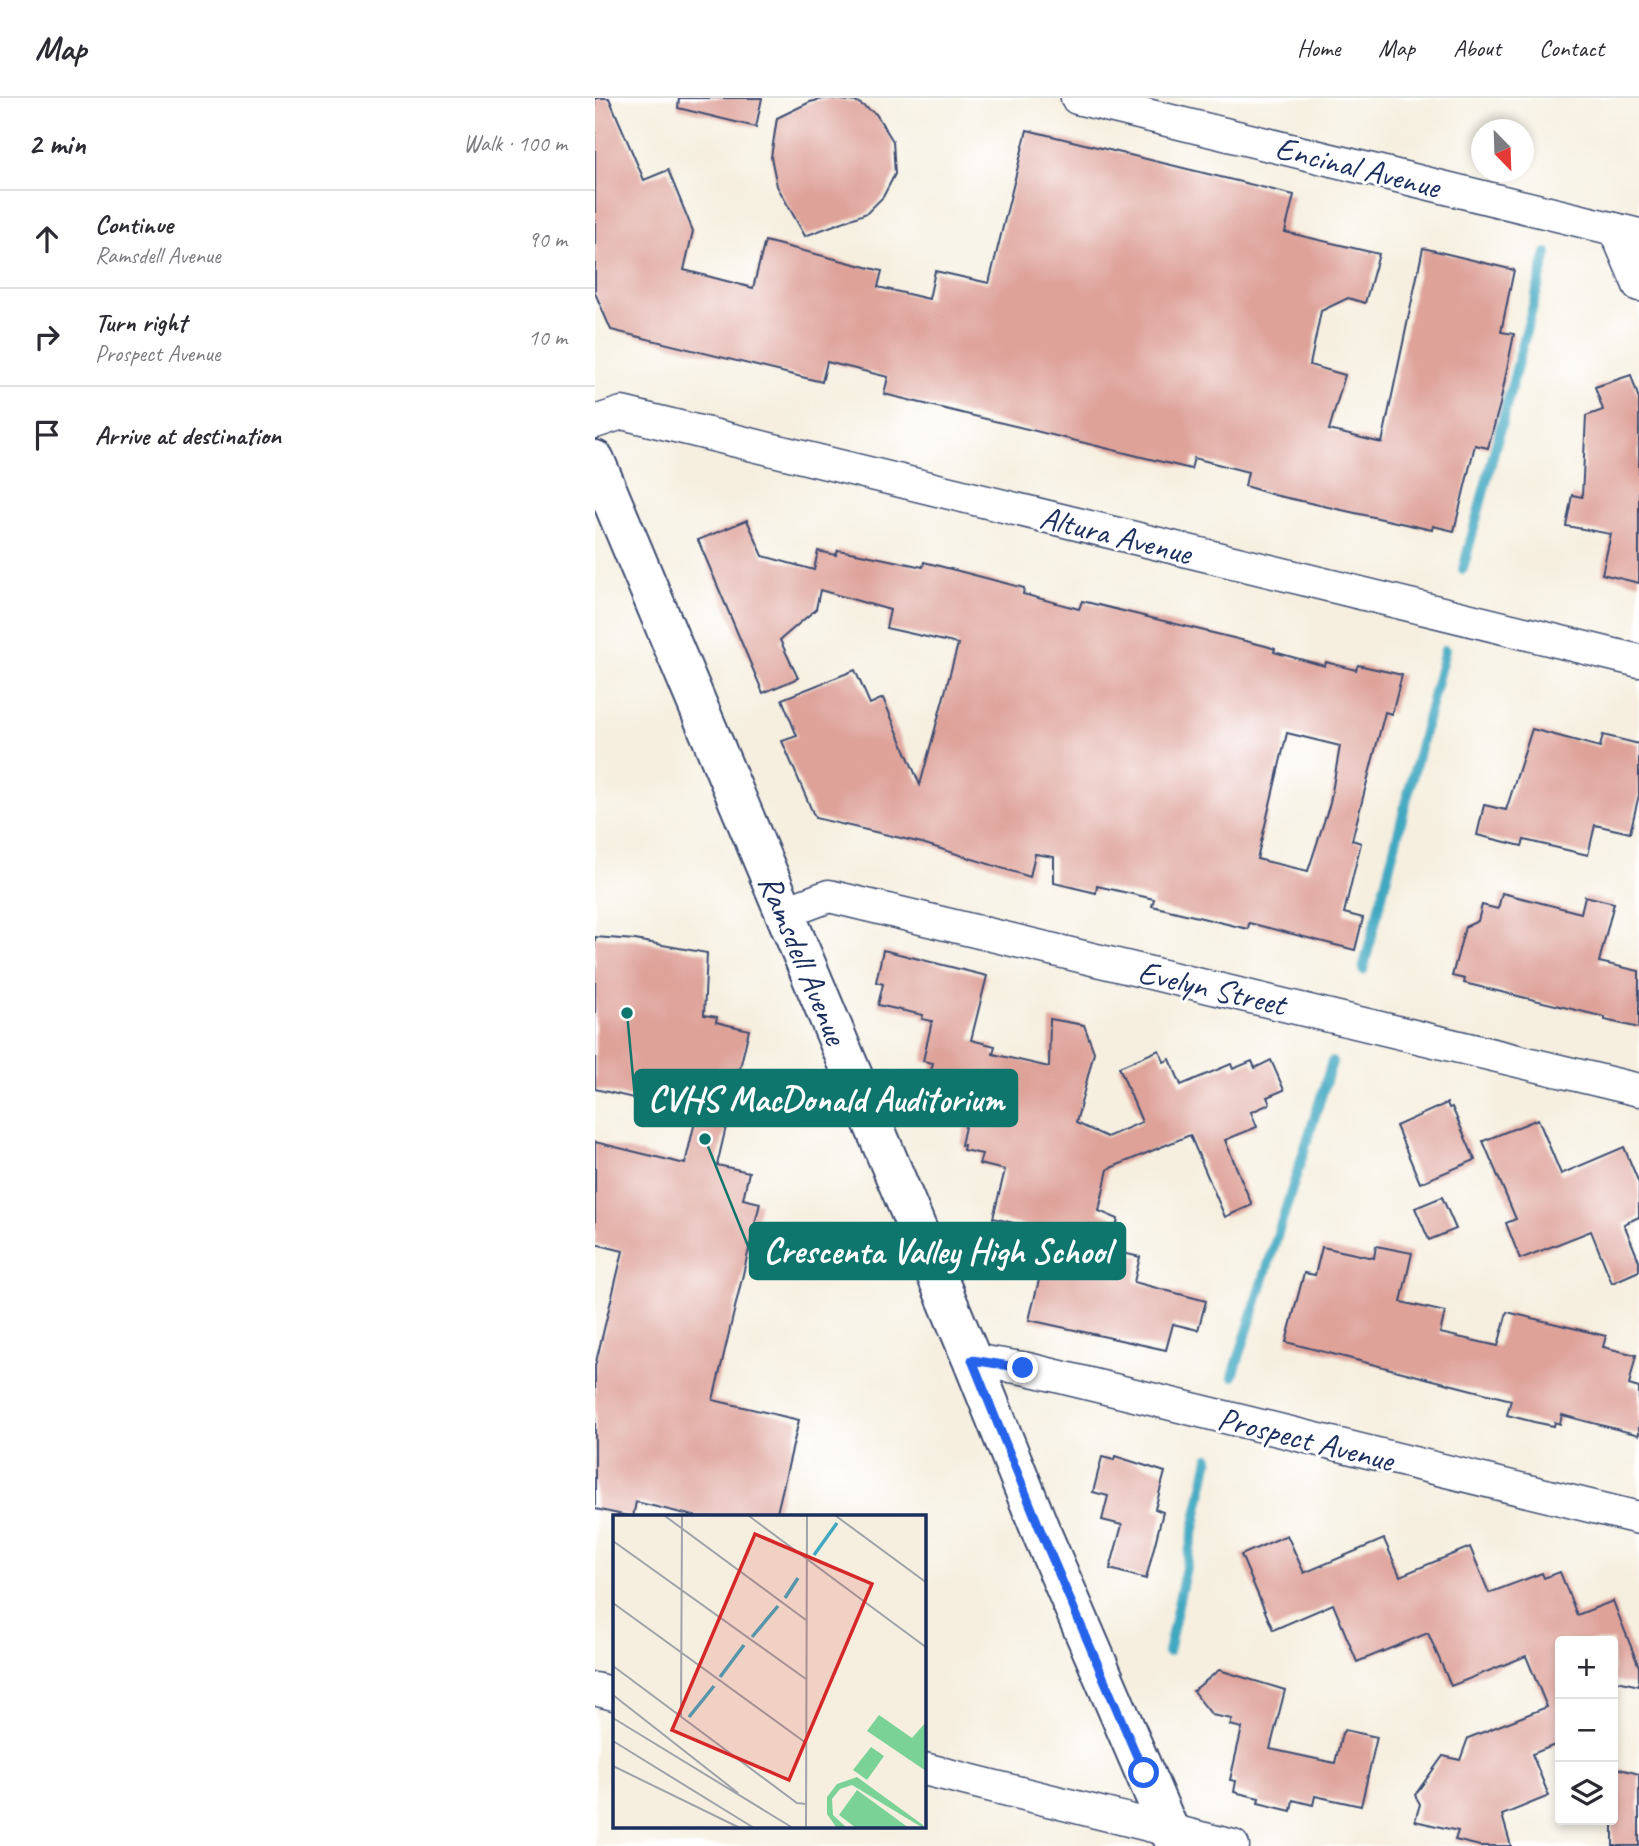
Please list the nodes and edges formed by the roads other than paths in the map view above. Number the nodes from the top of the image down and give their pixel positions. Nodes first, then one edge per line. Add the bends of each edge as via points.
1 (1077, 98) edge
2 (1627, 232) edge
3 (1639, 285) edge
4 (595, 422) edge
5 (595, 460) edge
6 (1639, 661) edge
7 (786, 912) junction
8 (1639, 1090) edge
9 (972, 1360) junction
10 (1639, 1518) edge
11 (595, 1689) edge
12 (613, 1693) edge
13 (926, 1770) edge
14 (1173, 1838) edge
15 (1233, 1846) edge

1 - 2 street, Encinal Avenue
2 - 3 street
4 - 6 street, Altura Avenue via 619,413
5 - 7 street, Ramsdell Avenue
7 - 8 street, Evelyn Street via 829,896
7 - 9 street, Ramsdell Avenue
9 - 10 street, Prospect Avenue via 1028,1369
9 - 14 street, Ramsdell Avenue
11 - 12 street
13 - 14 street
14 - 15 street

